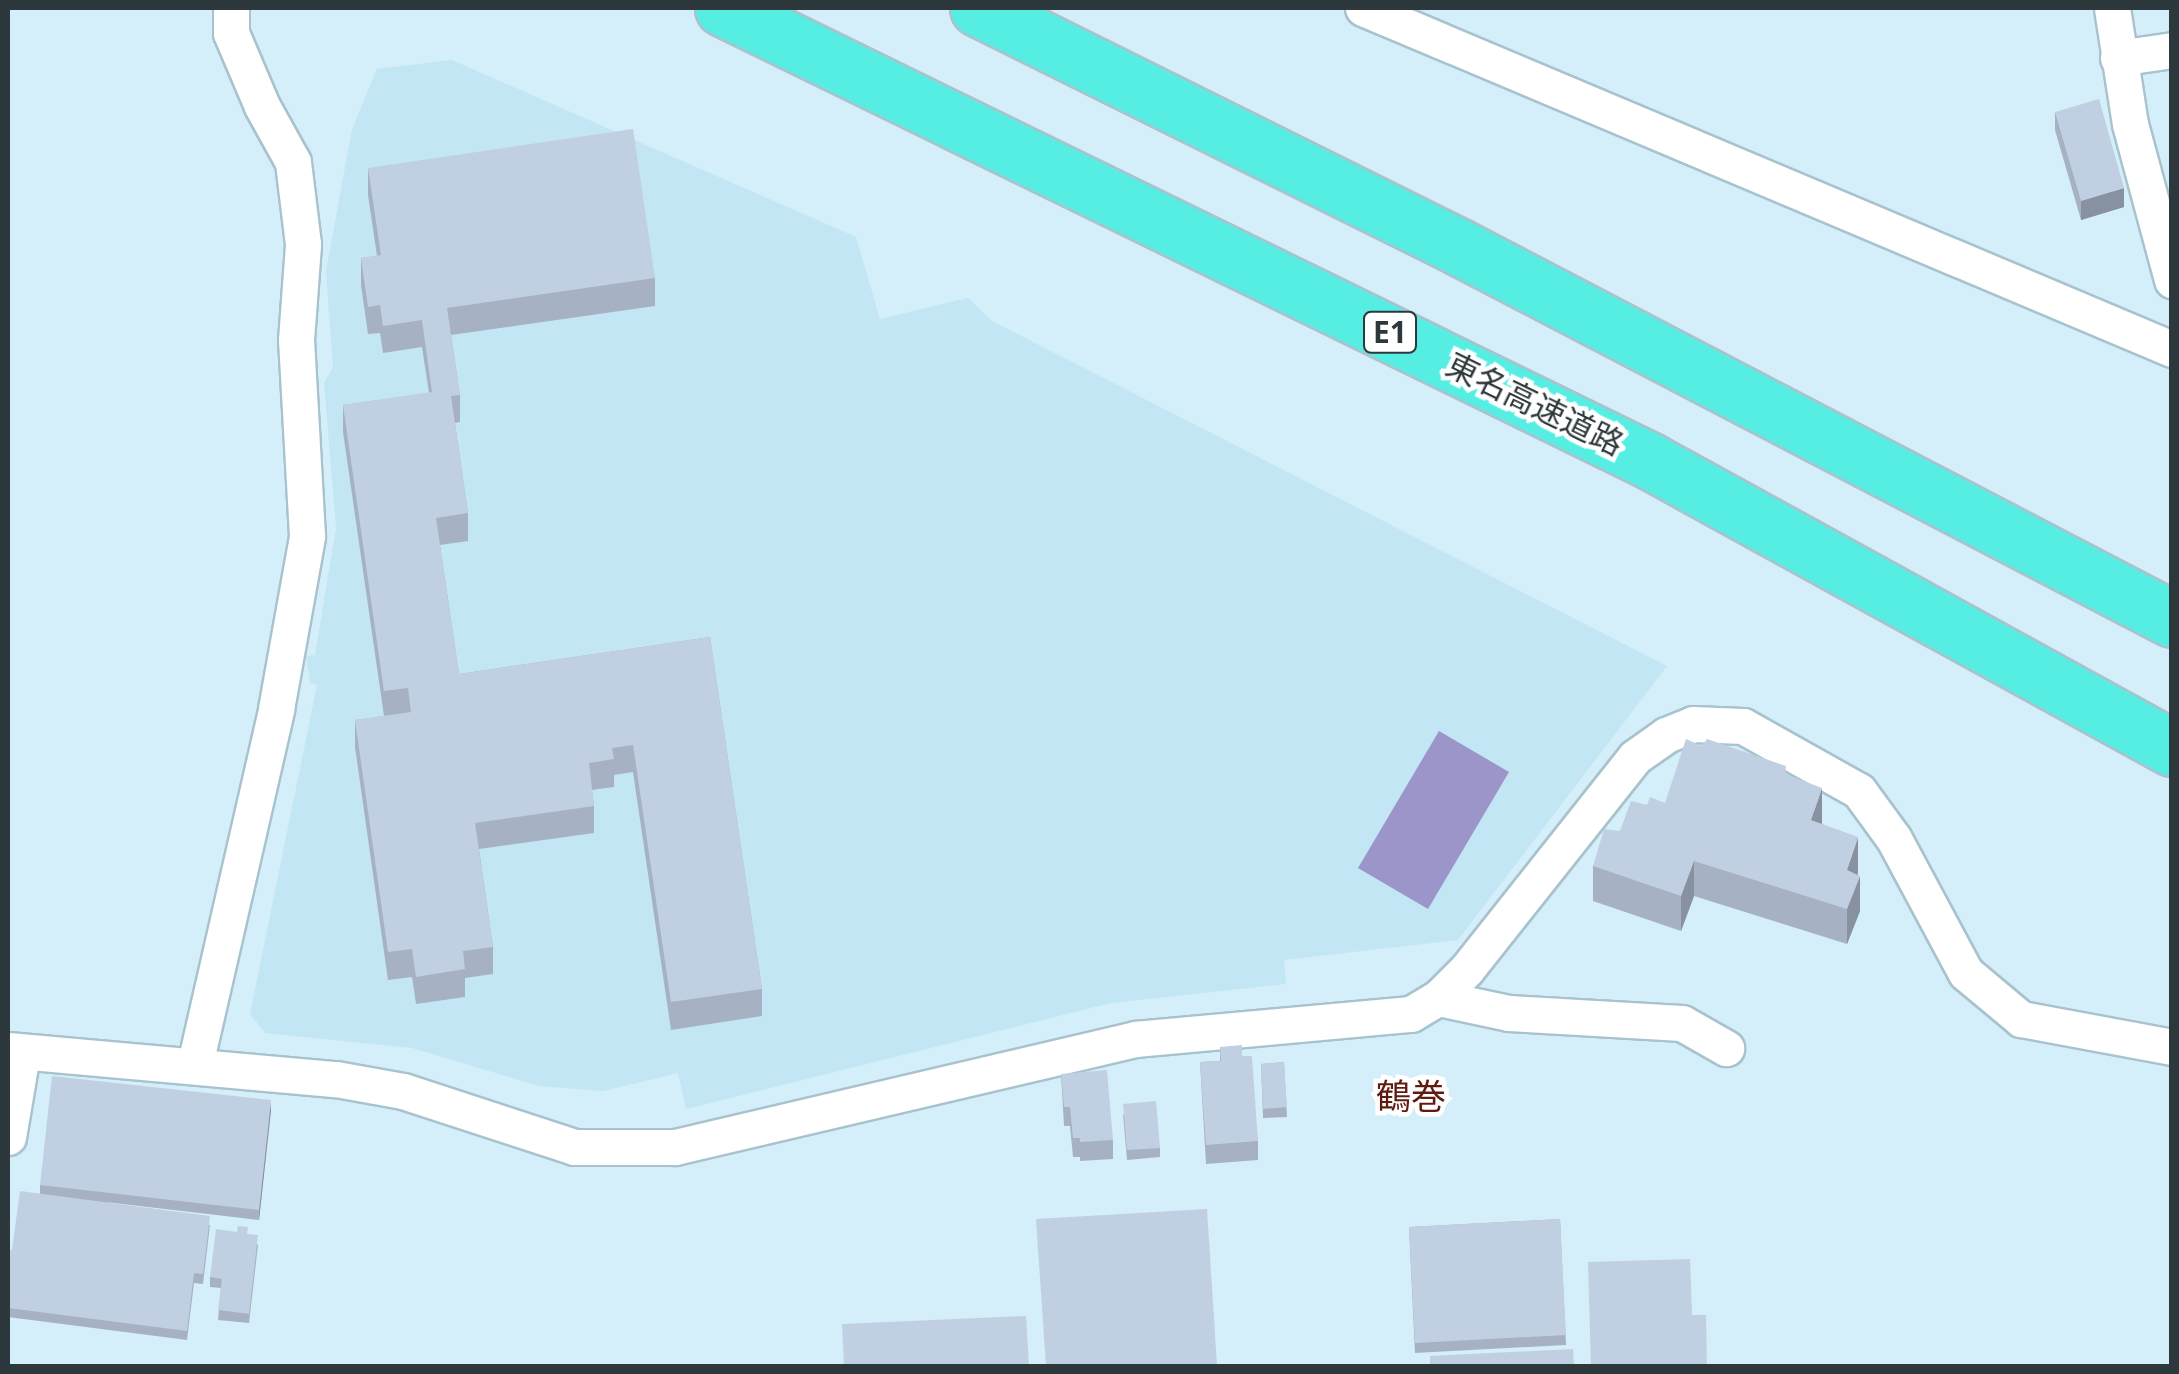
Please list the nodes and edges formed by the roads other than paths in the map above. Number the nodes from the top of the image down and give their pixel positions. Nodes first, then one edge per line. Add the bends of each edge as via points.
1 (231, 8) edge
2 (722, 8) edge
3 (978, 8) edge
4 (1363, 8) edge
5 (2112, 8) edge
6 (2172, 50) edge
7 (2118, 58) junction
8 (2172, 280) edge
9 (2172, 349) edge
10 (2172, 619) edge
11 (2172, 748) edge
12 (1438, 998) junction
13 (2172, 1047) edge
14 (1726, 1048) dead end
15 (15, 1052) edge
16 (195, 1064) junction
17 (8, 1137) edge

1 - 16 street via 231,34 293,162 303,244 296,340 307,536 276,709
2 - 11 highway, 東名高速道路 / E1 via 1650,460
3 - 10 highway via 1459,247
4 - 9 street
5 - 7 street
6 - 7 street
7 - 8 street
12 - 13 street via 1634,757 1693,724 1743,726 1859,791 1894,840 1966,973 2021,1019
12 - 14 street via 1509,1013 1682,1023
12 - 16 street via 1411,1014 1136,1039 675,1147 574,1147 403,1091
15 - 16 street
15 - 17 street

